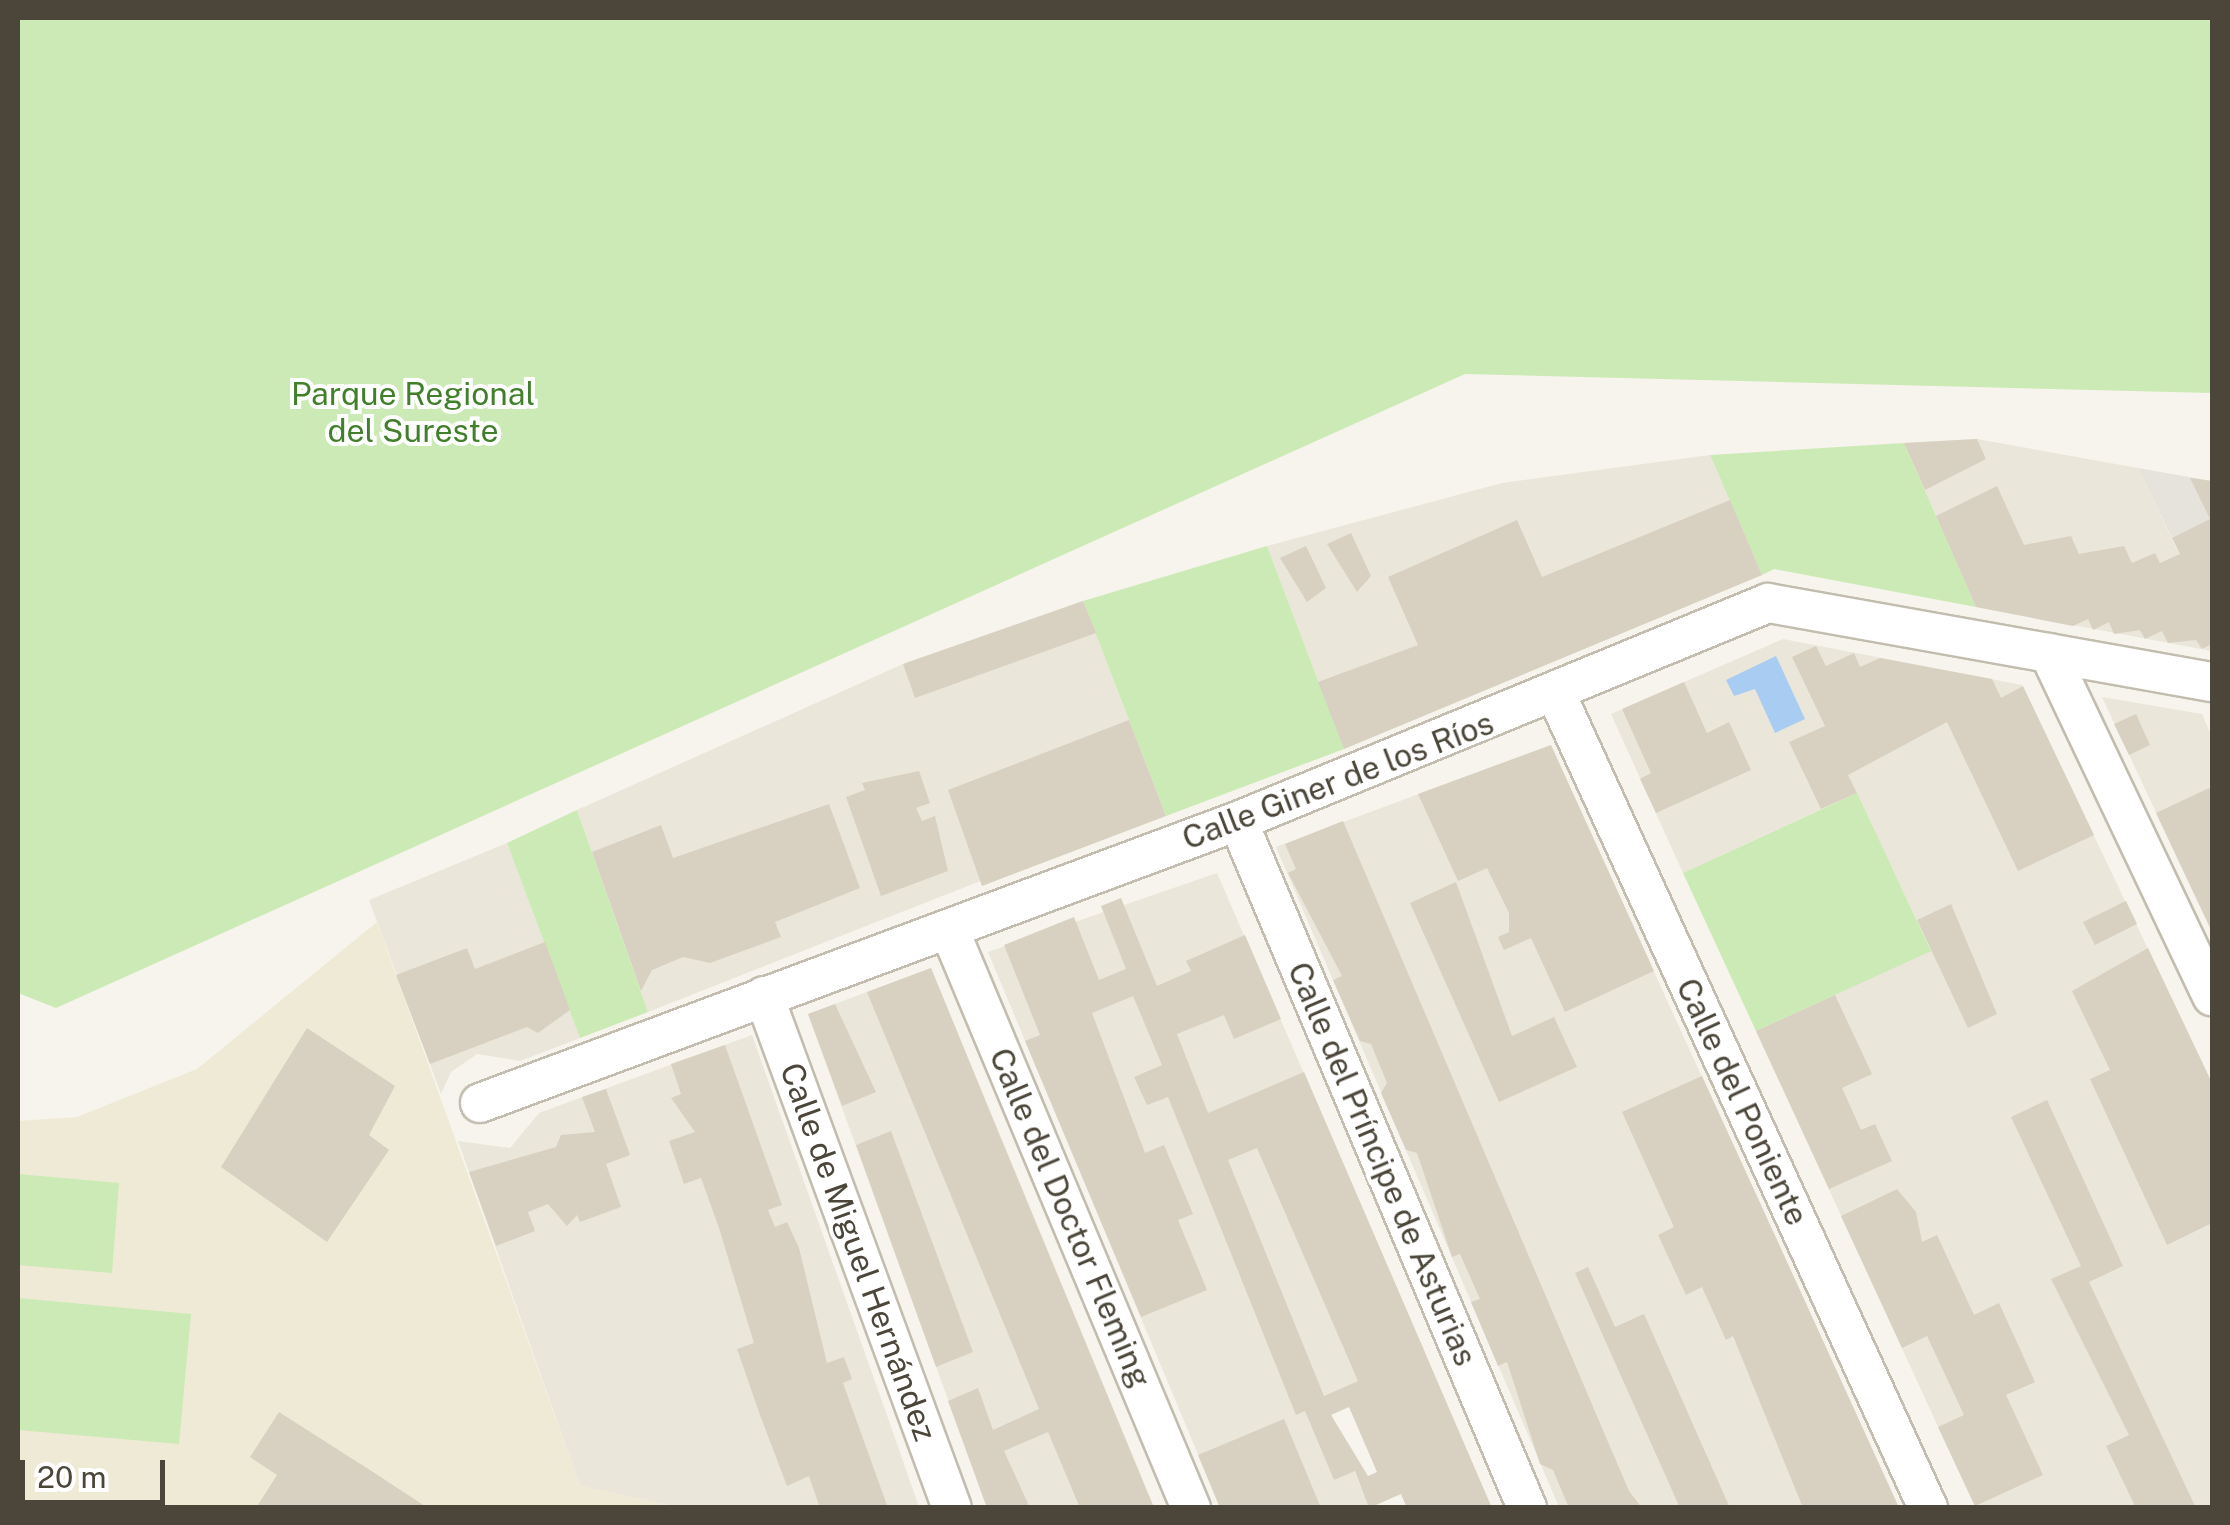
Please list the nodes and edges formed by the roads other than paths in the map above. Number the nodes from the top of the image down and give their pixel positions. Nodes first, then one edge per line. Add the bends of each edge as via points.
1 (2049, 653) junction
2 (2212, 682) edge
3 (1557, 696) junction
4 (1238, 821) junction
5 (949, 929) junction
6 (764, 996) junction
7 (2212, 996) edge
8 (480, 1103) dead end
9 (952, 1508) edge
10 (1191, 1508) edge
11 (1527, 1508) edge
12 (1928, 1508) edge

1 - 2 street, Calle Giner de los Ríos
1 - 3 street, Calle Giner de los Ríos via 1768,603
1 - 7 street
3 - 4 street, Calle Giner de los Ríos
3 - 12 street, Calle del Poniente
4 - 5 street, Calle Giner de los Ríos
4 - 11 street, Calle del Príncipe de Asturias
5 - 6 street, Calle Giner de los Ríos
5 - 10 street, Calle del Doctor Fleming
6 - 8 street, Calle Giner de los Ríos
6 - 9 street, Calle de Miguel Hernández

